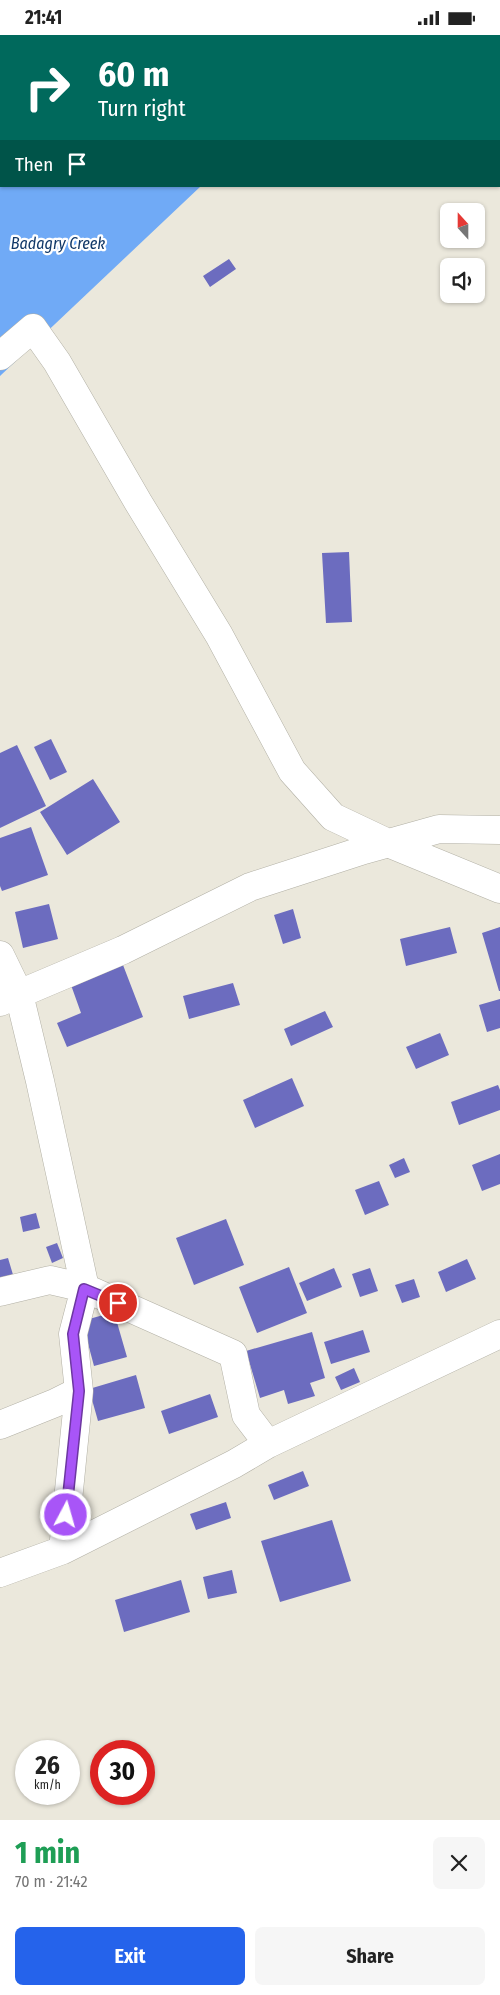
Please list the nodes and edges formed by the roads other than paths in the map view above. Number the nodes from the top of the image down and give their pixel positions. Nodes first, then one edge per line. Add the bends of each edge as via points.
1 (0, 356) edge
2 (500, 830) edge
3 (388, 843) junction
4 (500, 889) edge
5 (0, 955) edge
6 (10, 998) edge
7 (84, 1289) junction
8 (0, 1292) edge
9 (500, 1333) edge
10 (79, 1391) junction
11 (0, 1425) edge
12 (268, 1444) junction
13 (63, 1550) junction
14 (0, 1573) edge

1 - 3 street via 33,328 57,362 219,635 292,771 333,817
2 - 3 street via 439,829
3 - 4 street
3 - 6 street via 250,887 123,950
5 - 6 street
6 - 7 street via 40,1081
7 - 8 street via 50,1280
7 - 10 street via 73,1334
7 - 12 street via 233,1354 246,1415
9 - 12 street
10 - 11 street
10 - 13 street
12 - 13 street
13 - 14 street

